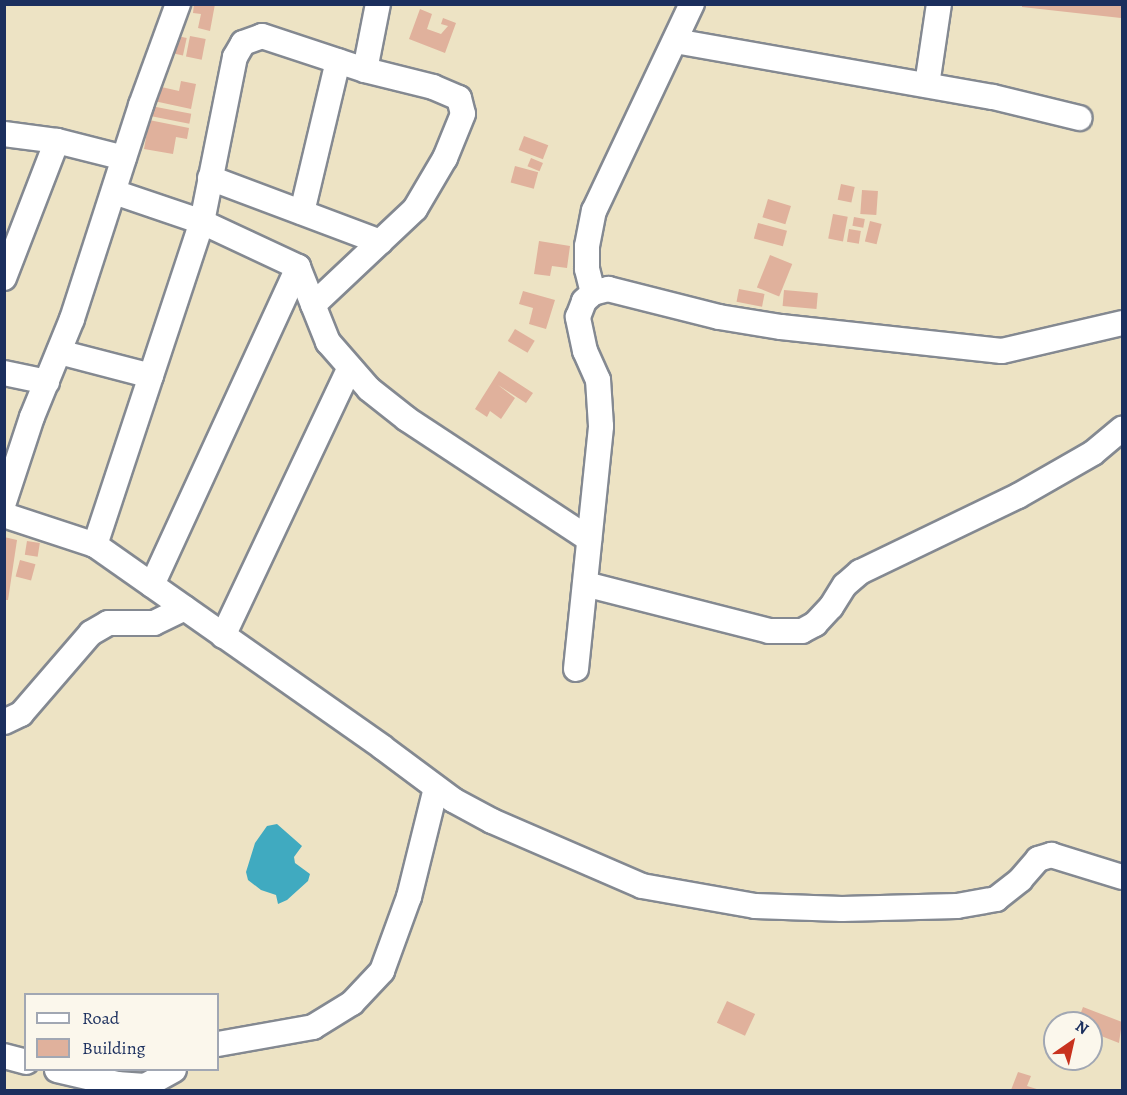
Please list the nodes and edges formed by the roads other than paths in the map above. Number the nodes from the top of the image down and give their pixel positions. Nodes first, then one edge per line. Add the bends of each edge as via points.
1 (178, 4) edge
2 (378, 4) edge
3 (692, 4) edge
4 (939, 4) edge
5 (675, 41) junction
6 (338, 61) junction
7 (365, 70) junction
8 (927, 86) junction
9 (1079, 118) dead end
10 (4, 134) edge
11 (57, 141) junction
12 (124, 158) junction
13 (210, 178) junction
14 (114, 192) junction
15 (302, 212) junction
16 (202, 222) junction
17 (380, 242) junction
18 (298, 267) junction
19 (4, 278) edge
20 (593, 293) junction
21 (313, 305) junction
22 (1122, 323) edge
23 (59, 352) junction
24 (350, 367) junction
25 (4, 373) edge
26 (151, 376) junction
27 (47, 382) junction
28 (1122, 429) edge
29 (4, 502) edge
30 (4, 515) edge
31 (589, 539) junction
32 (95, 545) junction
33 (585, 584) junction
34 (152, 585) junction
35 (185, 608) junction
36 (223, 636) junction
37 (576, 669) dead end
38 (4, 722) edge
39 (436, 788) junction
40 (1122, 877) edge
41 (219, 1044) edge
42 (4, 1056) edge
43 (24, 1061) edge
44 (61, 1071) edge
45 (172, 1071) edge

1 - 12 street
2 - 7 street
3 - 5 street
4 - 8 street
5 - 8 street
5 - 20 street via 594,211 587,246
6 - 7 street
6 - 13 street via 262,36 243,43 235,57
6 - 15 street
7 - 17 street via 433,87 459,98 463,114 415,209
8 - 9 street
10 - 11 street
11 - 12 street
11 - 19 street
12 - 14 street
13 - 15 street
13 - 16 street
14 - 16 street
14 - 23 street
15 - 17 street
16 - 18 street
16 - 26 street
17 - 21 street
18 - 21 street
18 - 34 street
20 - 22 street via 608,289 719,317 781,327 1002,351
20 - 31 street via 584,301 579,317 585,351 598,380 600,426
21 - 24 street via 328,342
23 - 26 street
23 - 27 street
24 - 31 street via 369,389 407,419
24 - 36 street
25 - 27 street
26 - 32 street
27 - 29 street
28 - 33 street via 1093,453 1018,496 860,572 845,585 831,607 802,631 770,631
30 - 32 street
31 - 33 street
32 - 34 street
33 - 37 street
34 - 35 street
35 - 36 street
35 - 38 street via 154,623 108,623 91,633 21,714
36 - 39 street
39 - 40 street via 492,821 642,886 755,906 957,906 996,899 1038,859 1051,855
39 - 41 street via 409,897 382,971 352,1003 313,1027
42 - 43 street
44 - 45 street via 145,1086

